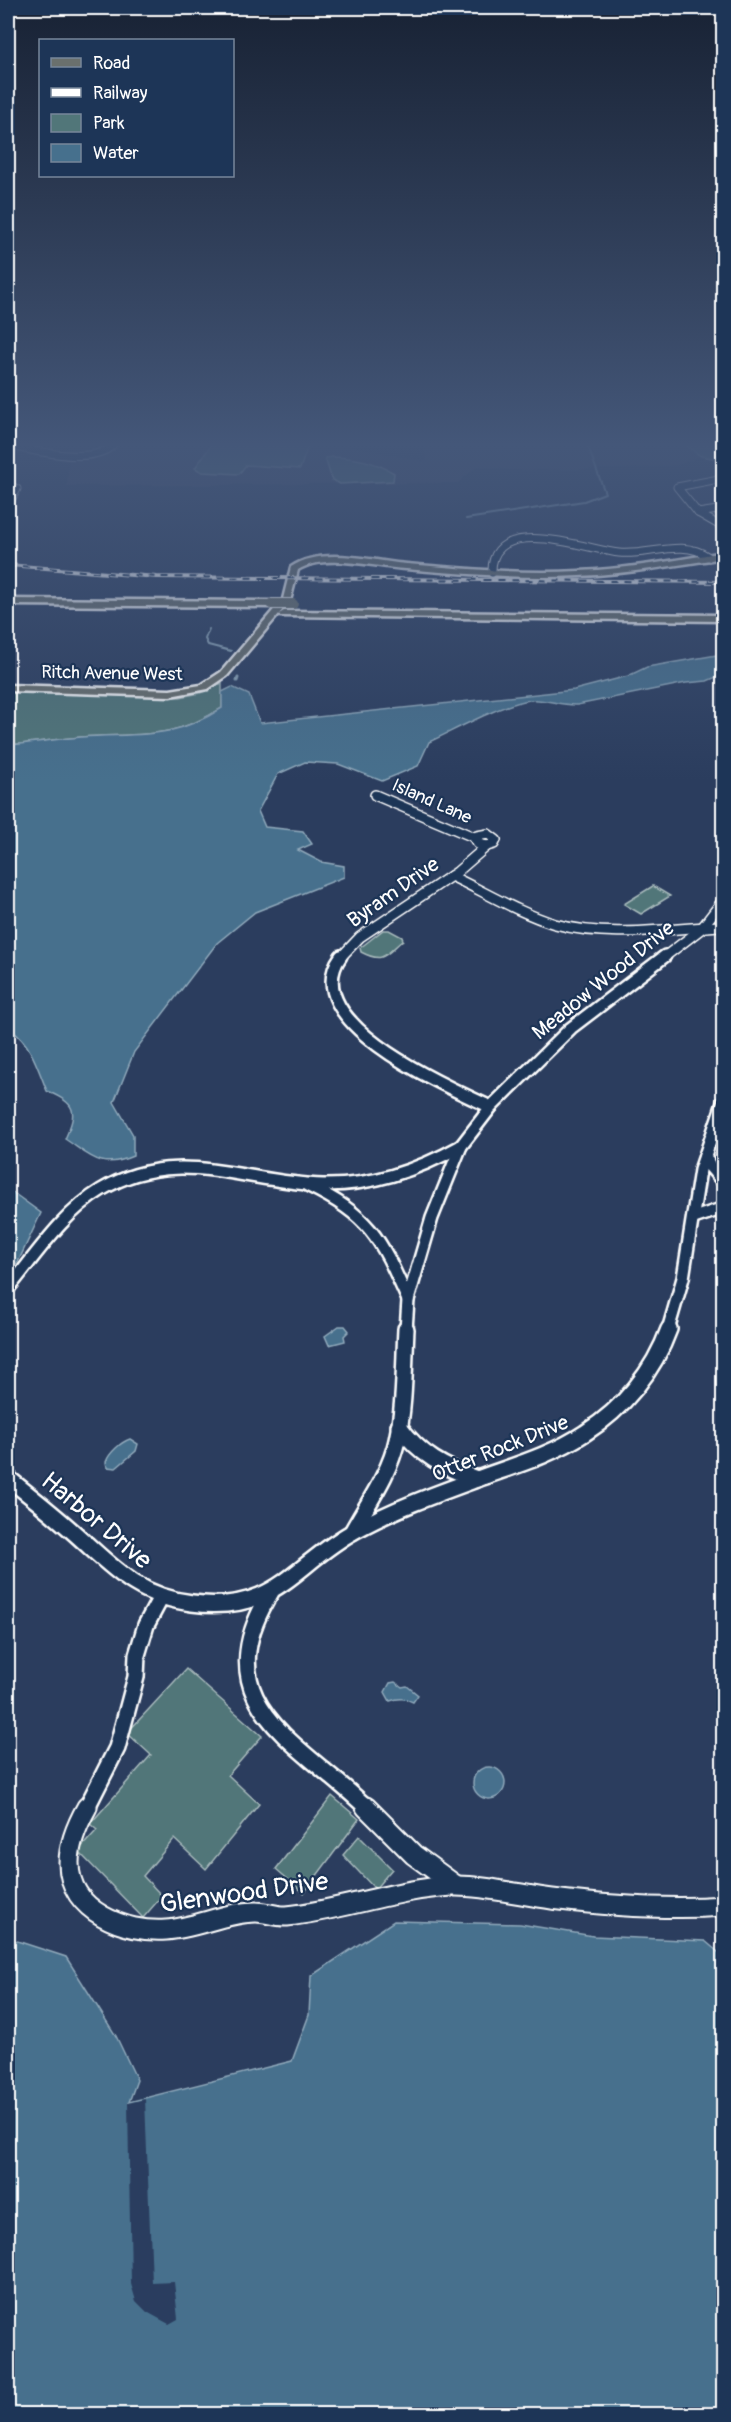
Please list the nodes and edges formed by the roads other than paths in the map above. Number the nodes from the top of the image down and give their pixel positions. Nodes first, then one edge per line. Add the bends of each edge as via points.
1 (495, 554) edge
2 (705, 554) edge
3 (723, 555) edge
4 (709, 557) junction
5 (492, 573) junction
6 (8, 602) edge
7 (723, 608) edge
8 (8, 612) edge
9 (557, 616) junction
10 (723, 618) edge
11 (723, 624) edge
12 (8, 688) edge
13 (375, 795) dead end
14 (476, 838) joint
15 (451, 876) junction
16 (723, 899) edge
17 (704, 926) junction
18 (723, 926) edge
19 (723, 1100) edge
20 (492, 1107) junction
21 (461, 1146) junction
22 (705, 1155) junction
23 (301, 1183) junction
24 (723, 1184) edge
25 (723, 1208) edge
26 (694, 1218) junction
27 (8, 1288) edge
28 (408, 1300) junction
29 (399, 1426) junction
30 (8, 1478) edge
31 (477, 1479) junction
32 (352, 1532) junction
33 (271, 1592) junction
34 (161, 1597) junction
35 (456, 1886) junction
36 (723, 1906) edge

1 - 5 street
2 - 4 street
3 - 4 main road
4 - 5 main road via 608,572
5 - 12 main road, Ritch Avenue West via 364,564 317,565 293,573 287,599 263,630 224,674 194,690 170,693
6 - 7 highway, bridge
8 - 9 highway
9 - 10 highway
9 - 11 highway
13 - 14 street, Island Lane
14 - 15 street, Byram Drive via 484,834 494,837 494,844 486,846
15 - 17 street via 567,927 621,932
15 - 20 street, Byram Drive via 359,938 335,967 331,986 339,1006 369,1040 450,1088
16 - 17 street, Meadow Wood Drive
17 - 18 street
17 - 20 street, Meadow Wood Drive via 571,1028
19 - 22 street, Otter Rock Drive
20 - 21 street, Meadow Wood Drive
21 - 23 street via 424,1167 377,1180
21 - 28 street, Meadow Wood Drive via 432,1218
22 - 24 street
22 - 26 street, Otter Rock Drive
23 - 27 street via 217,1167 171,1168 136,1175 84,1202
23 - 28 street via 324,1193 374,1232
25 - 26 street
26 - 31 street, Otter Rock Drive via 663,1343 632,1392 586,1433 561,1449
28 - 29 street, Meadow Wood Drive
29 - 31 street via 420,1453
29 - 32 street, Meadow Wood Drive via 386,1470
30 - 34 street, Harbor Drive via 77,1535 122,1579
31 - 32 street, Otter Rock Drive
32 - 33 street, Harbor Drive
33 - 34 street, Harbor Drive via 214,1605
33 - 35 street, Glenwood Drive via 253,1624 247,1651 248,1678 261,1709 276,1729 357,1798 409,1854
34 - 35 street, Glenwood Drive via 146,1625 137,1655 134,1687 117,1748 82,1816 73,1843 69,1863 72,1882 86,1904 123,1926 166,1930 255,1912 285,1916 427,1888
35 - 36 street, Glenwood Drive via 578,1902 682,1909

